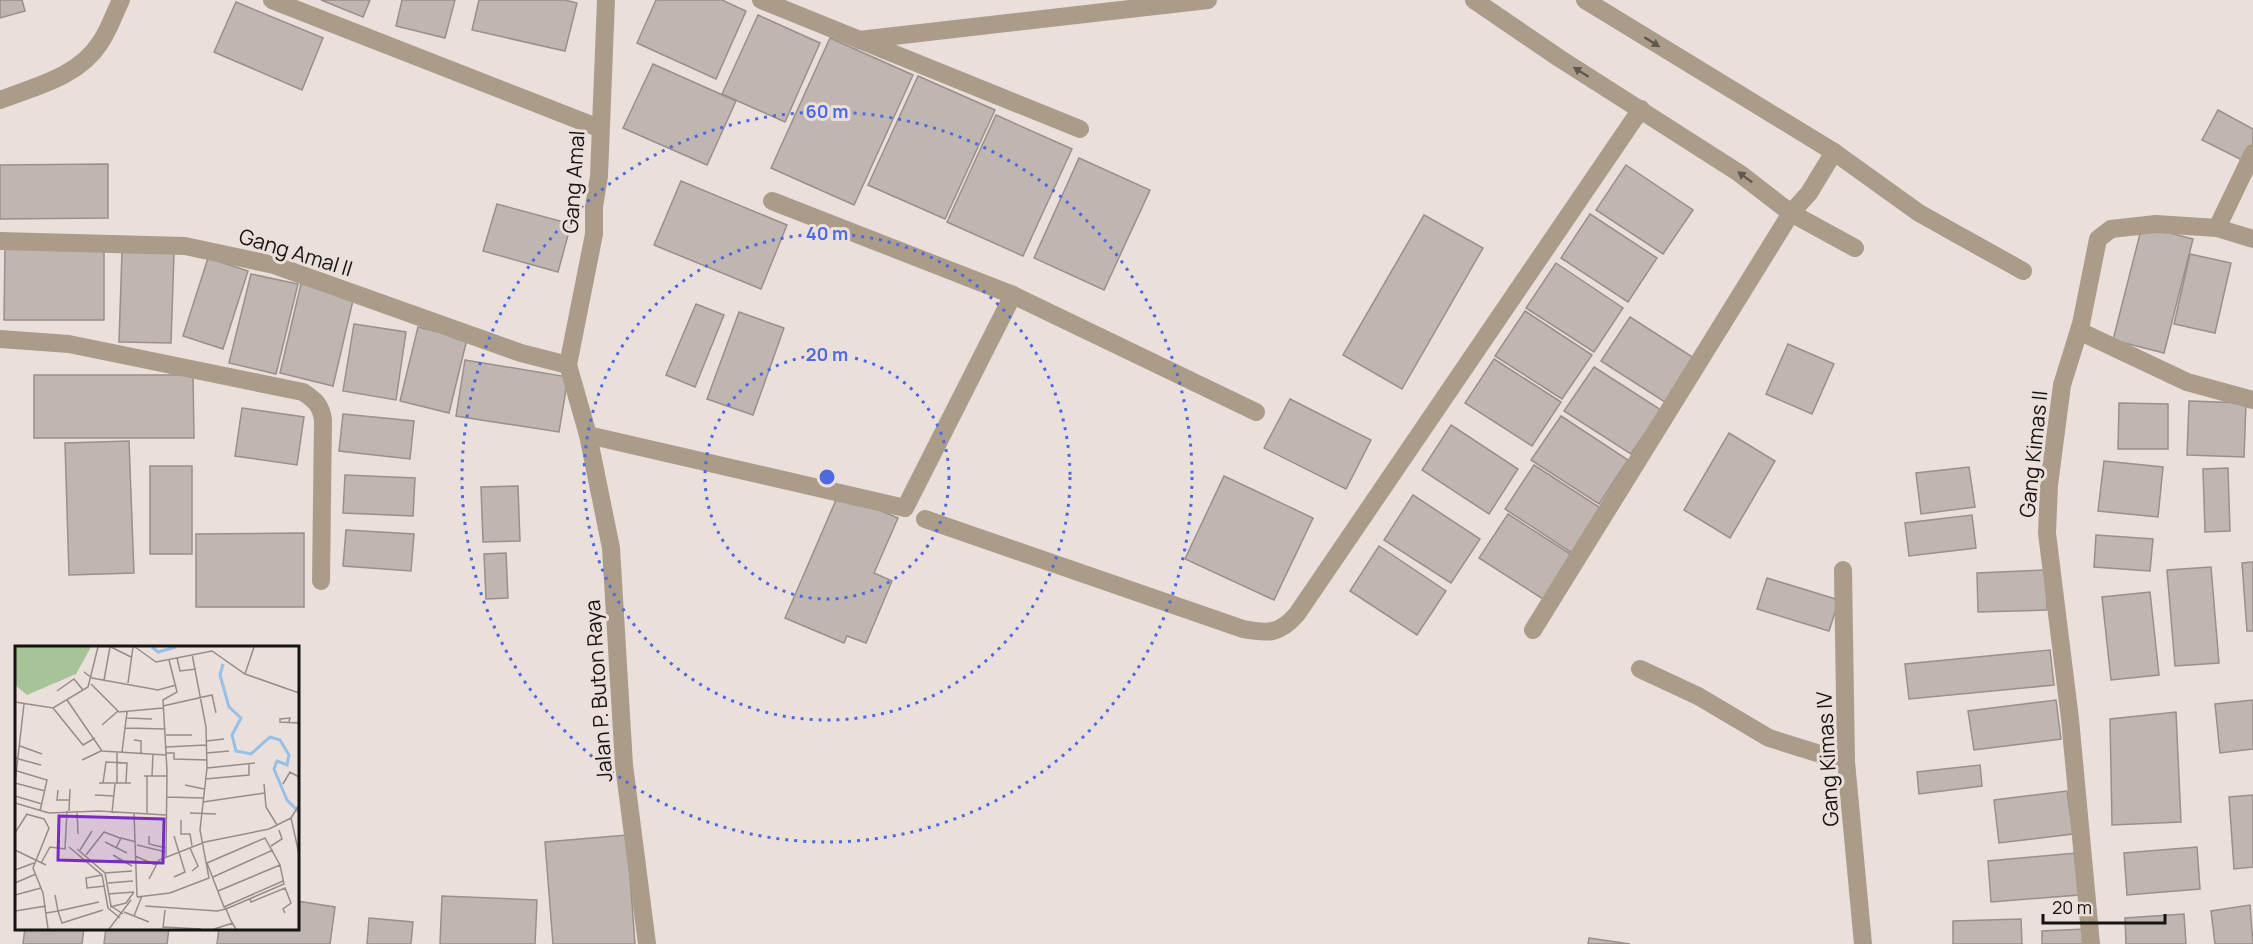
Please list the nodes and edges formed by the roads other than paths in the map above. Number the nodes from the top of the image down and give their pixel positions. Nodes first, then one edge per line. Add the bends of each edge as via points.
1 (121, 0) edge
2 (272, 0) edge
3 (606, 0) edge
4 (761, 0) edge
5 (1208, 0) edge
6 (1474, 0) edge
7 (1585, 0) edge
8 (859, 40) junction
9 (0, 100) edge
10 (1641, 109) junction
11 (599, 129) junction
12 (1080, 129) dead end
13 (1834, 152) junction
14 (2253, 153) edge
15 (772, 201) dead end
16 (1791, 213) junction
17 (2217, 228) junction
18 (2253, 239) edge
19 (0, 241) edge
20 (1855, 248) dead end
21 (2023, 271) dead end
22 (1013, 295) junction
23 (2079, 331) junction
24 (0, 339) edge
25 (568, 365) junction
26 (2253, 400) edge
27 (1256, 412) dead end
28 (588, 435) junction
29 (925, 519) dead end
30 (1843, 570) dead end
31 (321, 581) dead end
32 (1533, 630) dead end
33 (1640, 669) dead end
34 (1846, 762) junction
35 (647, 944) edge
36 (1863, 944) edge
37 (2091, 944) edge

1 - 9 street via 101,42 72,72
2 - 11 street
3 - 11 street, Gang Amal
4 - 8 street
5 - 8 street
10 -> 6 street
7 -> 13 street
8 - 12 street
16 -> 10 street via 1739,173
10 - 29 street via 1287,625 1262,633 1243,629
11 - 25 street, Gang Amal via 594,234
13 - 16 street via 1809,193
13 - 21 street via 1919,213
14 - 17 street
15 - 22 street
16 - 20 street
16 - 32 street
17 - 18 street, Gang Kimas II
17 - 23 street, Gang Kimas II via 2156,224 2110,229 2098,239
19 - 25 street, Gang Amal II via 185,246 243,257 521,354
22 - 27 street
22 - 28 street via 905,508
23 - 26 street via 2187,382
23 - 37 street, Gang Kimas II via 2062,385 2047,533 2070,719
24 - 31 street via 69,344 303,392 313,399 323,420
25 - 28 street, Jalan P. Buton Raya
28 - 35 street, Jalan P. Buton Raya via 611,548 624,765
30 - 34 street, Gang Kimas IV
33 - 34 street via 1698,696 1769,738
34 - 36 street, Gang Kimas IV

